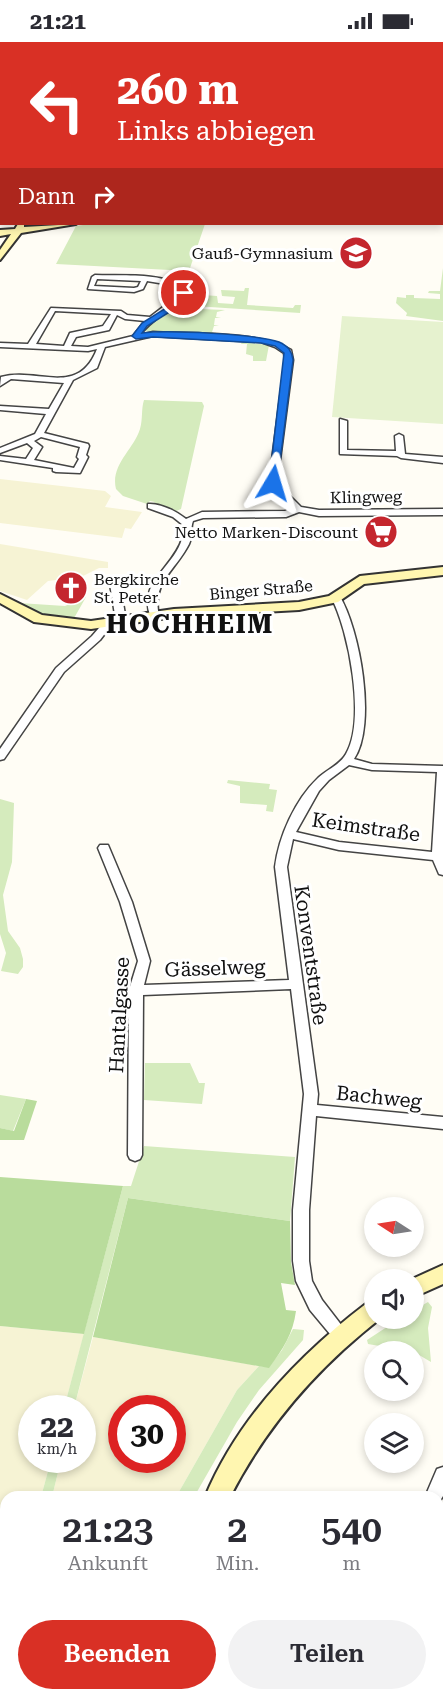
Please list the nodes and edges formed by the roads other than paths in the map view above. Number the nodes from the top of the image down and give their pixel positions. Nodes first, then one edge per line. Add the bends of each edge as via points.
1 (41, 225) edge
2 (55, 225) edge
3 (20, 227) edge
4 (0, 232) edge
5 (1, 251) edge
6 (145, 279) junction
7 (115, 313) junction
8 (153, 319) junction
9 (136, 336) junction
10 (0, 345) edge
11 (31, 346) junction
12 (102, 346) junction
13 (66, 348) junction
14 (69, 381) junction
15 (0, 384) edge
16 (0, 408) edge
17 (52, 412) junction
18 (343, 421) dead end
19 (40, 434) junction
20 (399, 436) dead end
21 (29, 441) junction
22 (0, 451) edge
23 (399, 454) junction
24 (0, 458) edge
25 (443, 460) edge
26 (27, 462) junction
27 (151, 506) dead end
28 (298, 509) junction
29 (443, 512) edge
30 (187, 524) junction
31 (443, 571) edge
32 (115, 584) dead end
33 (336, 597) junction
34 (0, 598) edge
35 (150, 616) junction
36 (114, 622) junction
37 (0, 757) edge
38 (348, 761) junction
39 (443, 769) edge
40 (288, 834) junction
41 (104, 848) dead end
42 (438, 857) junction
43 (443, 871) edge
44 (296, 984) junction
45 (136, 990) junction
46 (311, 1110) junction
47 (443, 1123) edge
48 (135, 1155) dead end
49 (443, 1274) edge
50 (424, 1283) edge
51 (364, 1318) edge
52 (341, 1335) junction
53 (443, 1475) edge
54 (220, 1491) edge
55 (436, 1491) edge

1 - 3 street
2 - 3 street
3 - 4 street
3 - 5 street
6 - 6 street via 141,288 134,290 90,288 95,277
6 - 8 street via 170,281 184,291 173,306
7 - 8 street
7 - 11 street via 53,309
7 - 13 street via 106,328 73,335
8 - 9 street
9 - 12 street
9 - 28 street via 261,340 288,352 273,480
10 - 11 street
11 - 13 street
12 - 13 street
12 - 14 street via 94,366
14 - 15 street via 11,377
14 - 17 street
16 - 17 street
17 - 19 street
18 - 23 street via 343,452
19 - 21 street
19 - 26 street via 85,446 75,469
20 - 23 street
21 - 22 street
21 - 26 street via 38,447
23 - 25 street via 411,459
24 - 26 street
27 - 30 street via 176,515
28 - 29 street, Klingweg via 318,513
28 - 30 street, Klingweg via 286,514 202,515
30 - 35 street via 186,542 152,594
31 - 33 street, Binger Straße via 360,580
32 - 36 street
33 - 35 street, Binger Straße via 280,608
33 - 38 street via 347,621 360,697 355,746
34 - 36 street, Binger Straße via 45,621 78,625
35 - 36 street, Binger Straße
36 - 37 street via 60,670
38 - 39 street via 372,767
38 - 40 street, Konventstraße via 317,785
39 - 42 street
40 - 42 street, Keimstraße via 339,846
40 - 44 street, Konventstraße via 281,874
41 - 45 street, Hantalgasse via 141,946 144,961
42 - 43 street
44 - 45 street, Gässelweg
44 - 46 street, Konventstraße
45 - 48 street, Hantalgasse
46 - 47 street, Bachweg
46 - 52 street, Konventstraße via 302,1199 301,1261 304,1281 316,1305
49 - 50 street
51 - 52 street
52 - 54 street via 275,1402
53 - 55 street

